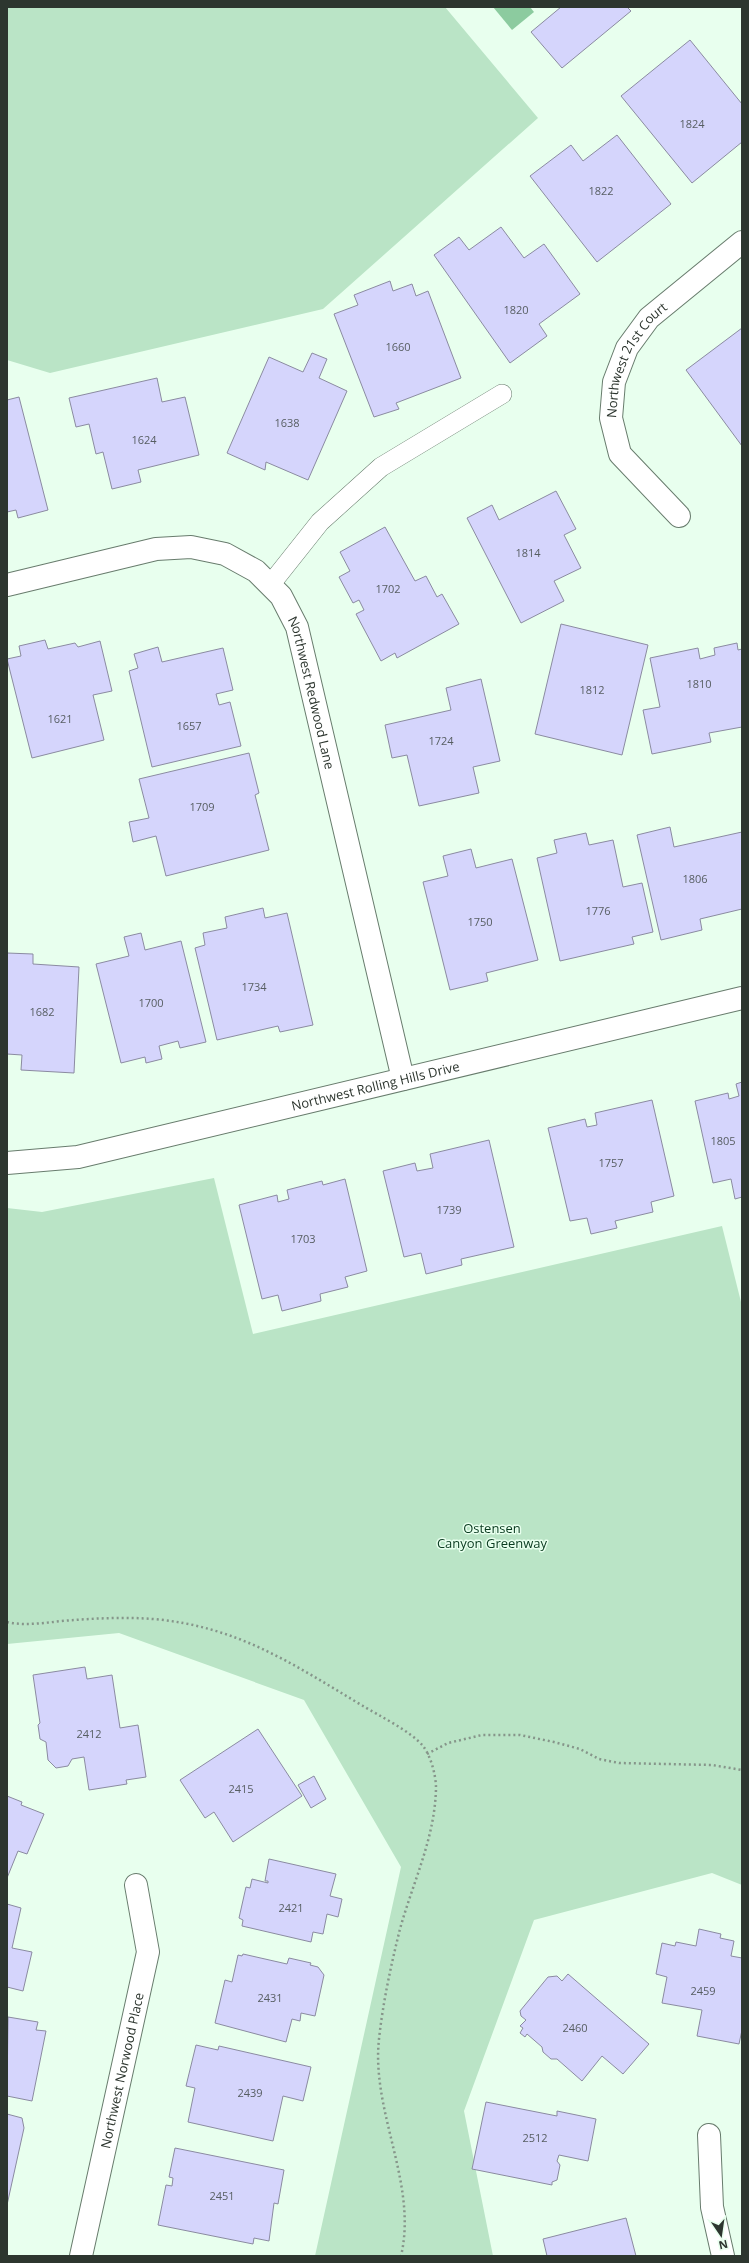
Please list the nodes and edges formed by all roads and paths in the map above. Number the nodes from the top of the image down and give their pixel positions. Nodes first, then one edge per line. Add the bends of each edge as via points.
1 (742, 242) edge
2 (502, 394) dead end
3 (679, 516) dead end
4 (7, 585) edge
5 (270, 585) junction
6 (742, 998) edge
7 (403, 1079) junction
8 (7, 1163) edge
9 (7, 1622) edge
10 (427, 1754) junction
11 (742, 1770) edge
12 (136, 1885) dead end
13 (709, 2135) dead end
14 (81, 2256) edge
15 (401, 2256) edge
16 (723, 2256) edge

1 - 3 street, Northwest 21st Court via 649,318 627,348 614,382 611,418 620,454
2 - 5 lane via 381,466 320,522
4 - 5 street, Northwest Redwood Lane via 156,549 191,546 226,554 256,571
5 - 7 street, Northwest Redwood Lane via 281,596 297,628
6 - 7 street, Northwest Rolling Hills Drive
7 - 8 street, Northwest Rolling Hills Drive via 78,1157
9 - 10 path via 154,1619 205,1628 252,1643 303,1669 393,1724 423,1746
10 - 11 path via 448,1743 482,1735 520,1736 554,1742 599,1759 619,1763 712,1764
10 - 15 path via 436,1785 434,1815 401,1928 386,1991 379,2042 379,2082 404,2202
12 - 14 street, Northwest Norwood Place via 148,1952
13 - 16 street via 712,2207

